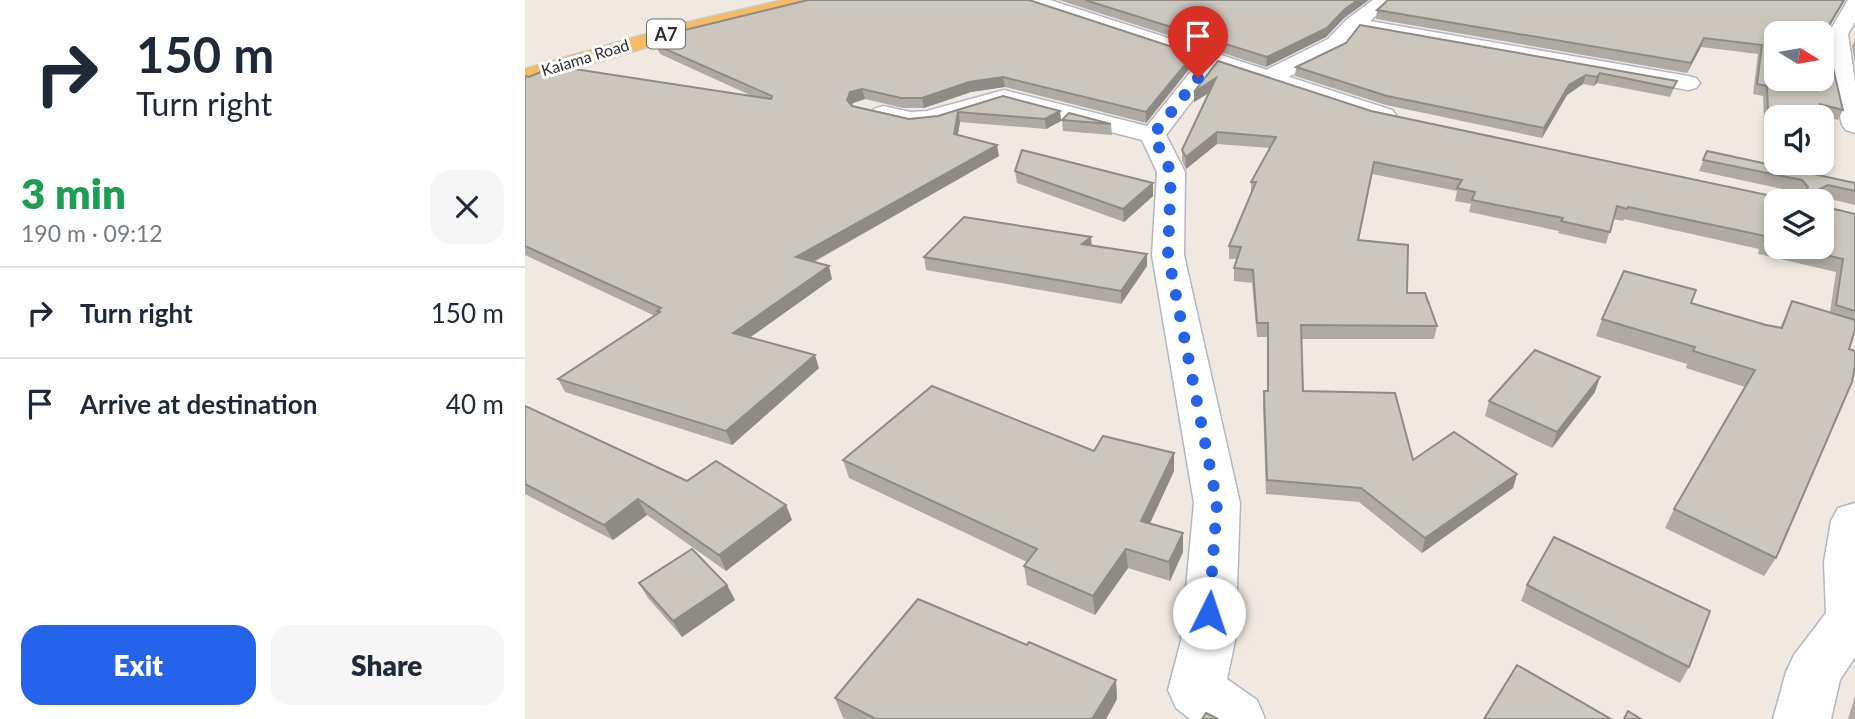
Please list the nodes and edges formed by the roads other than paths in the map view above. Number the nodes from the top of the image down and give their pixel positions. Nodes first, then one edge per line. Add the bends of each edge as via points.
1 (809, 0) edge
2 (1031, 0) edge
3 (1385, 0) edge
4 (1855, 4) edge
5 (1353, 24) junction
6 (1213, 59) junction
7 (525, 76) edge
8 (1270, 77) junction
9 (1688, 83) dead end
10 (865, 109) edge
11 (1406, 120) edge
12 (1855, 125) edge
13 (1153, 135) junction
14 (1855, 521) edge
15 (1237, 719) edge
16 (1802, 719) edge

1 - 7 highway, Kaiama Road / A7 via 666,34
2 - 6 street
3 - 5 street
4 - 12 street via 1838,34 1841,73
5 - 8 street via 1336,44
5 - 9 street
6 - 8 street
6 - 13 street
8 - 11 street
10 - 13 street via 903,119 927,119 1004,97
13 - 15 street via 1171,172 1168,255 1217,503 1207,641 1196,690
14 - 16 street via 1849,562 1852,618 1814,673

